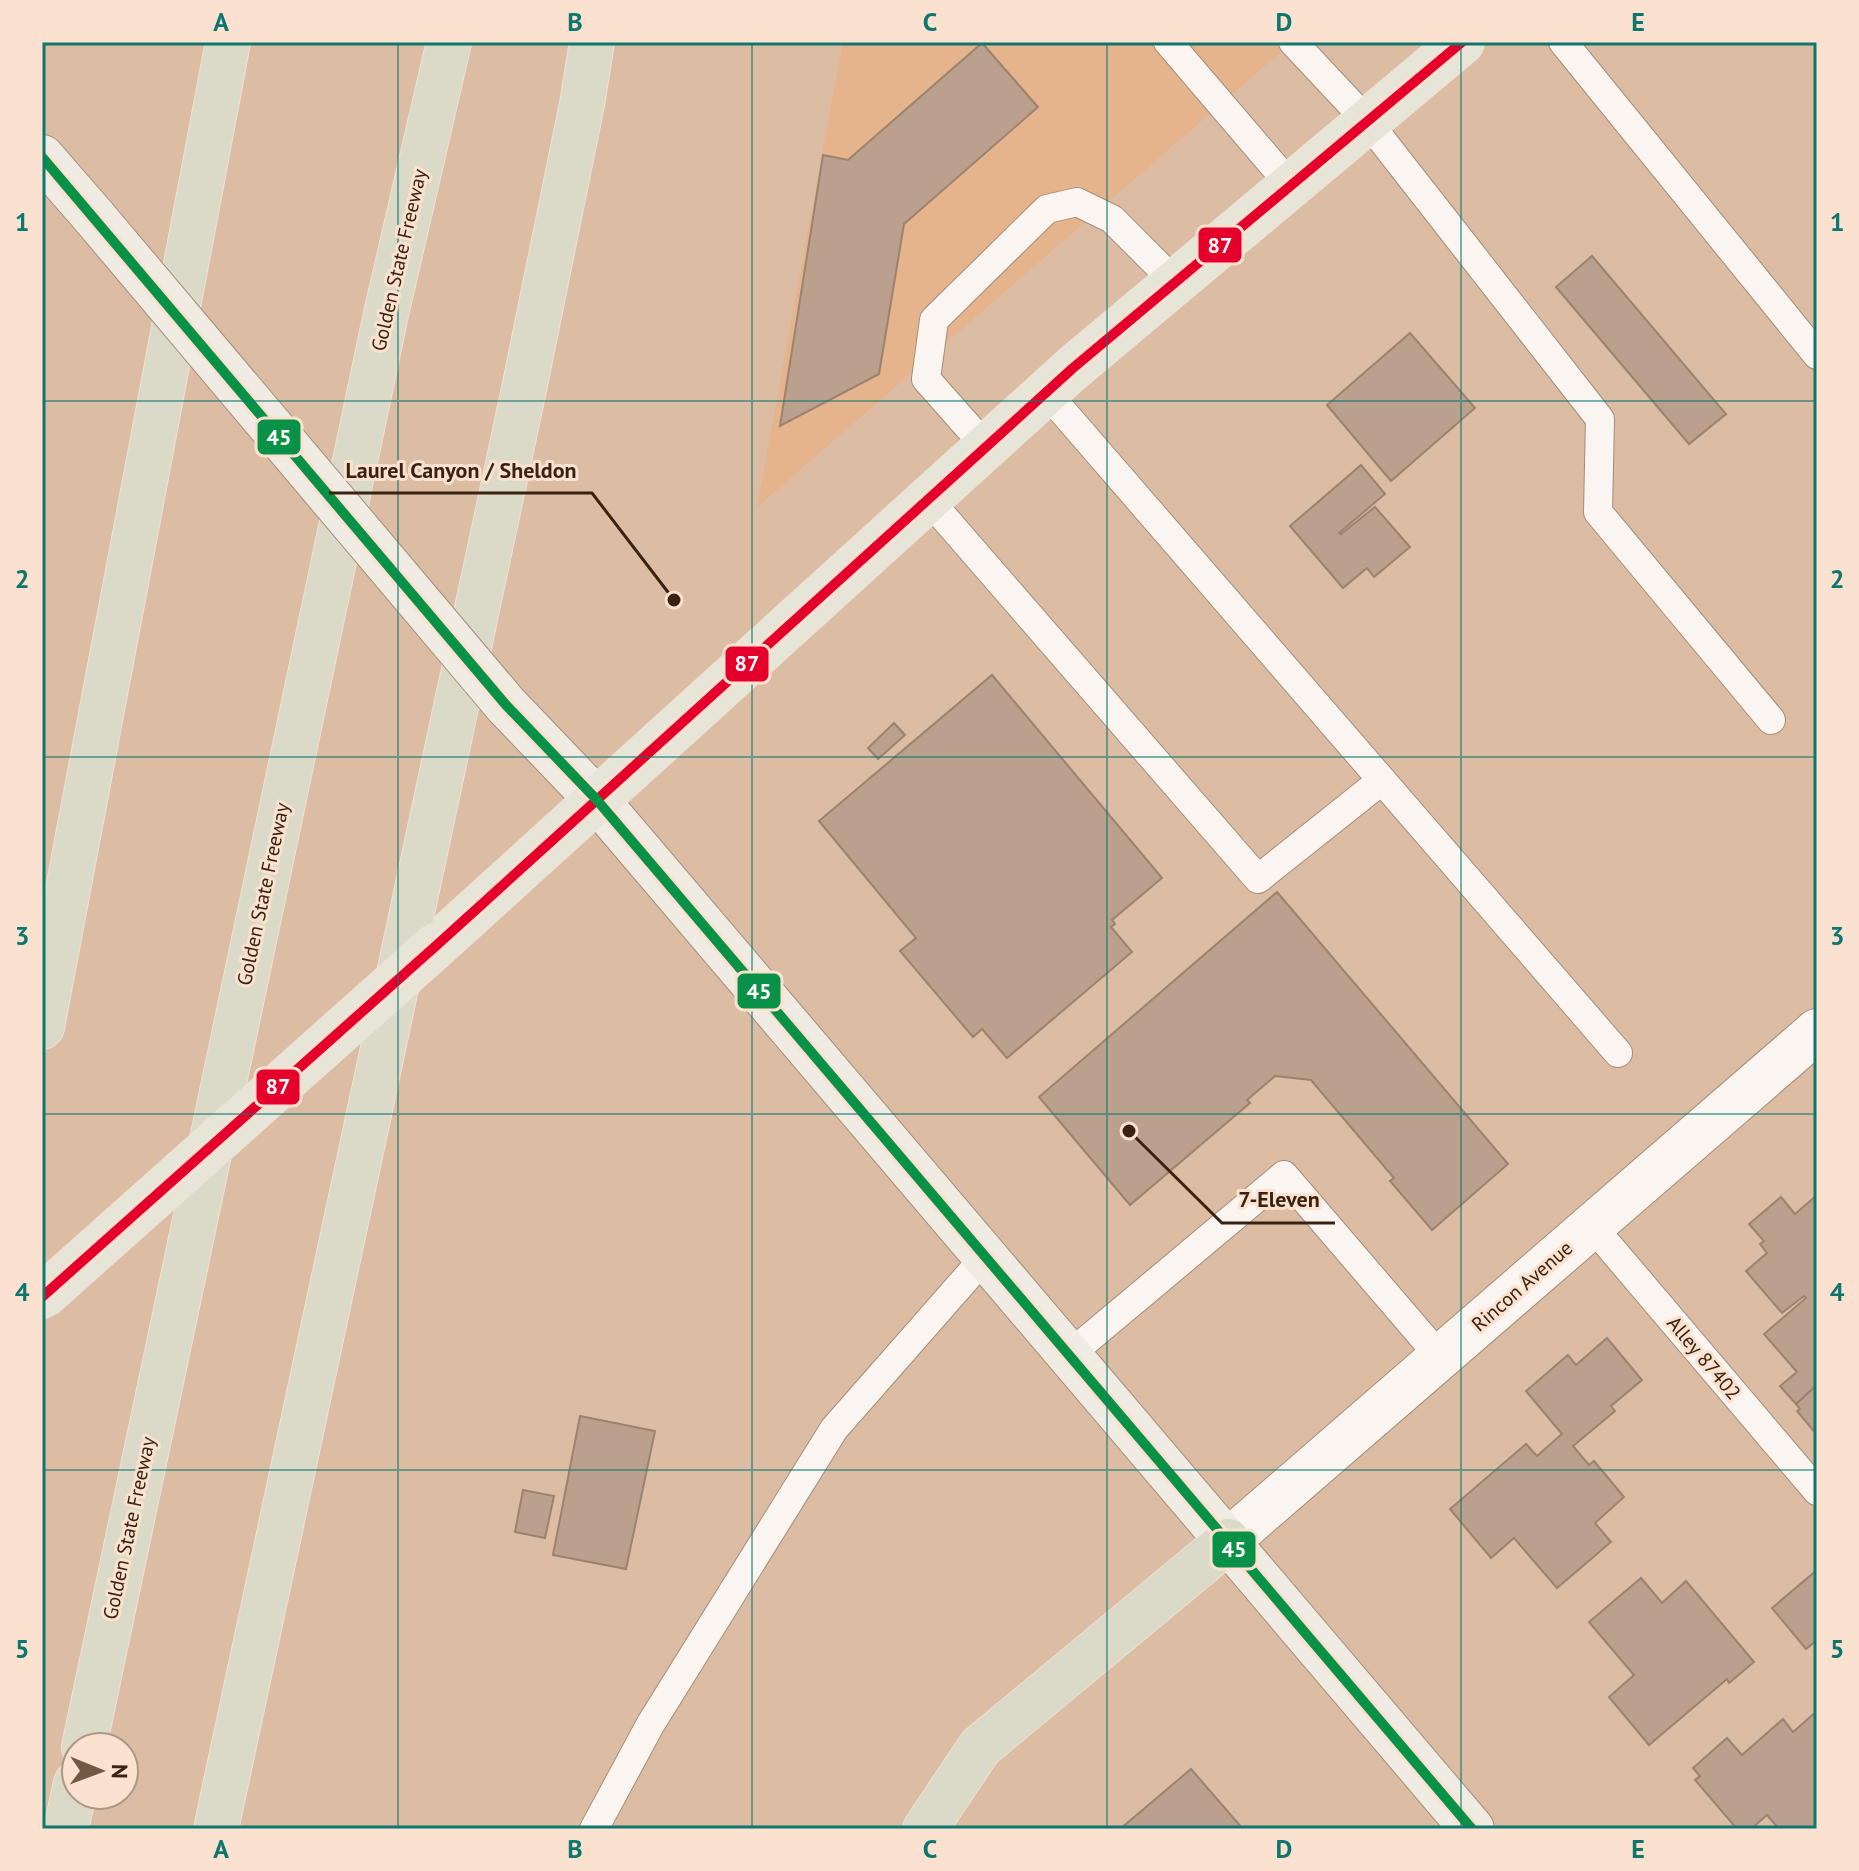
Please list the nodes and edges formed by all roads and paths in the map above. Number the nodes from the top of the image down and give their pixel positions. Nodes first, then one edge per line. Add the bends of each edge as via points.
1 (228, 42) edge
2 (449, 42) edge
3 (592, 42) edge
4 (600, 42) edge
5 (1168, 42) edge
6 (1293, 42) edge
7 (1462, 42) edge
8 (1563, 42) edge
9 (582, 104) junction
10 (1367, 121) junction
11 (42, 157) edge
12 (1291, 186) junction
13 (1175, 282) junction
14 (1817, 355) edge
15 (1046, 392) junction
16 (987, 448) junction
17 (928, 499) junction
18 (1771, 720) dead end
19 (1381, 781) junction
20 (596, 799) junction
21 (42, 1027) edge
22 (1817, 1031) edge
23 (1618, 1053) dead end
24 (1592, 1226) junction
25 (985, 1257) junction
26 (42, 1297) edge
27 (1069, 1355) junction
28 (1440, 1357) junction
29 (1817, 1491) edge
30 (1228, 1541) junction
31 (87, 1731) edge
32 (216, 1829) edge
33 (594, 1829) edge
34 (925, 1829) edge
35 (1472, 1829) edge

1 - 21 highway
2 - 31 highway, Golden State Freeway via 386,314
3 - 9 highway
4 - 9 highway
5 - 12 lane
6 - 10 lane
7 - 10 main road
8 - 14 lane
9 - 32 highway
10 - 12 main road
10 - 18 lane via 1600,419 1598,512
11 - 20 main road, bridge via 506,705
12 - 13 main road
13 - 15 main road
13 - 16 lane via 1112,219 1077,202 1047,209 934,320 926,379
15 - 16 main road
15 - 19 lane
16 - 17 main road
17 - 19 lane via 1258,879
17 - 20 main road
19 - 23 lane
20 - 25 main road
20 - 26 main road, bridge
22 - 24 street, Rincon Avenue
24 - 28 street, Rincon Avenue
24 - 29 lane, Alley 87402
25 - 27 main road
25 - 33 lane via 834,1429 650,1725
27 - 28 lane via 1284,1175
27 - 30 main road
28 - 30 street, Rincon Avenue
30 - 34 highway via 980,1747
30 - 35 main road

